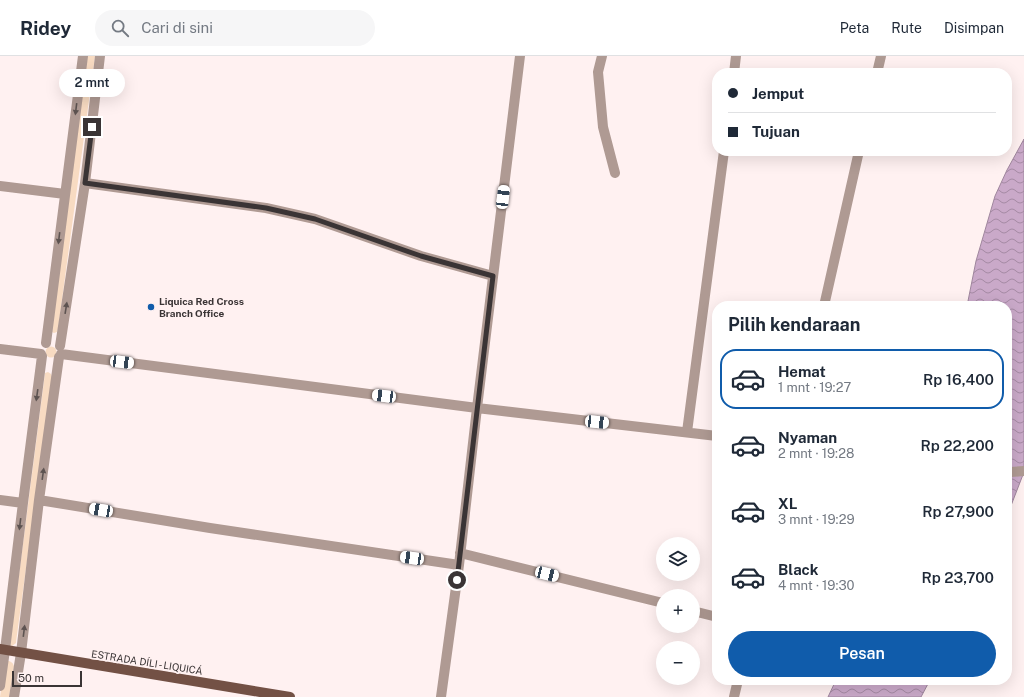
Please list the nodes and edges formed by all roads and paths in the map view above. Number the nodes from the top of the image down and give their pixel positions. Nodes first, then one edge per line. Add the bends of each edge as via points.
1 (82, 56) edge
2 (100, 56) edge
3 (520, 56) edge
4 (602, 56) edge
5 (736, 56) edge
6 (881, 56) edge
7 (735, 68) edge
8 (878, 68) edge
9 (723, 156) edge
10 (858, 156) edge
11 (615, 173) dead end
12 (85, 183) junction
13 (0, 186) edge
14 (65, 194) junction
15 (493, 276) junction
16 (825, 301) edge
17 (46, 343) junction
18 (0, 349) edge
19 (60, 353) junction
20 (42, 355) junction
21 (477, 408) junction
22 (687, 432) junction
23 (712, 435) edge
24 (1024, 471) edge
25 (1012, 472) edge
26 (0, 500) edge
27 (39, 500) junction
28 (23, 503) junction
29 (460, 553) junction
30 (459, 565) junction
31 (656, 601) edge
32 (700, 613) edge
33 (712, 616) edge
34 (3, 650) edge
35 (21, 653) junction
36 (737, 685) edge
37 (0, 686) edge
38 (14, 697) edge
39 (290, 697) edge
40 (441, 697) edge
41 (734, 697) edge

1 -> 14 street
2 - 12 street
3 - 15 street
4 - 11 street via 598,72 603,127
5 - 7 street
6 - 8 street
9 - 22 street
10 - 16 street
12 - 15 street via 266,208 315,219 421,256
19 -> 12 street
13 - 14 street
14 -> 17 street
15 - 21 street
17 - 19 street via 53,342
17 - 20 street via 41,350
18 - 20 street
19 - 20 street via 55,361 50,362
19 - 21 street
27 -> 19 street
20 -> 28 street
21 - 22 street
21 - 29 street
22 - 23 street
24 - 25 street
26 - 28 street
27 - 30 street
35 -> 27 street
28 -> 34 street
29 - 30 street
29 - 31 street
30 - 40 street
32 - 33 street
34 - 35 main road, ESTRADA DÍLI - LIQUICÁ
34 - 37 street
35 - 38 street
35 - 39 main road, ESTRADA DÍLI - LIQUICÁ
36 - 41 street

